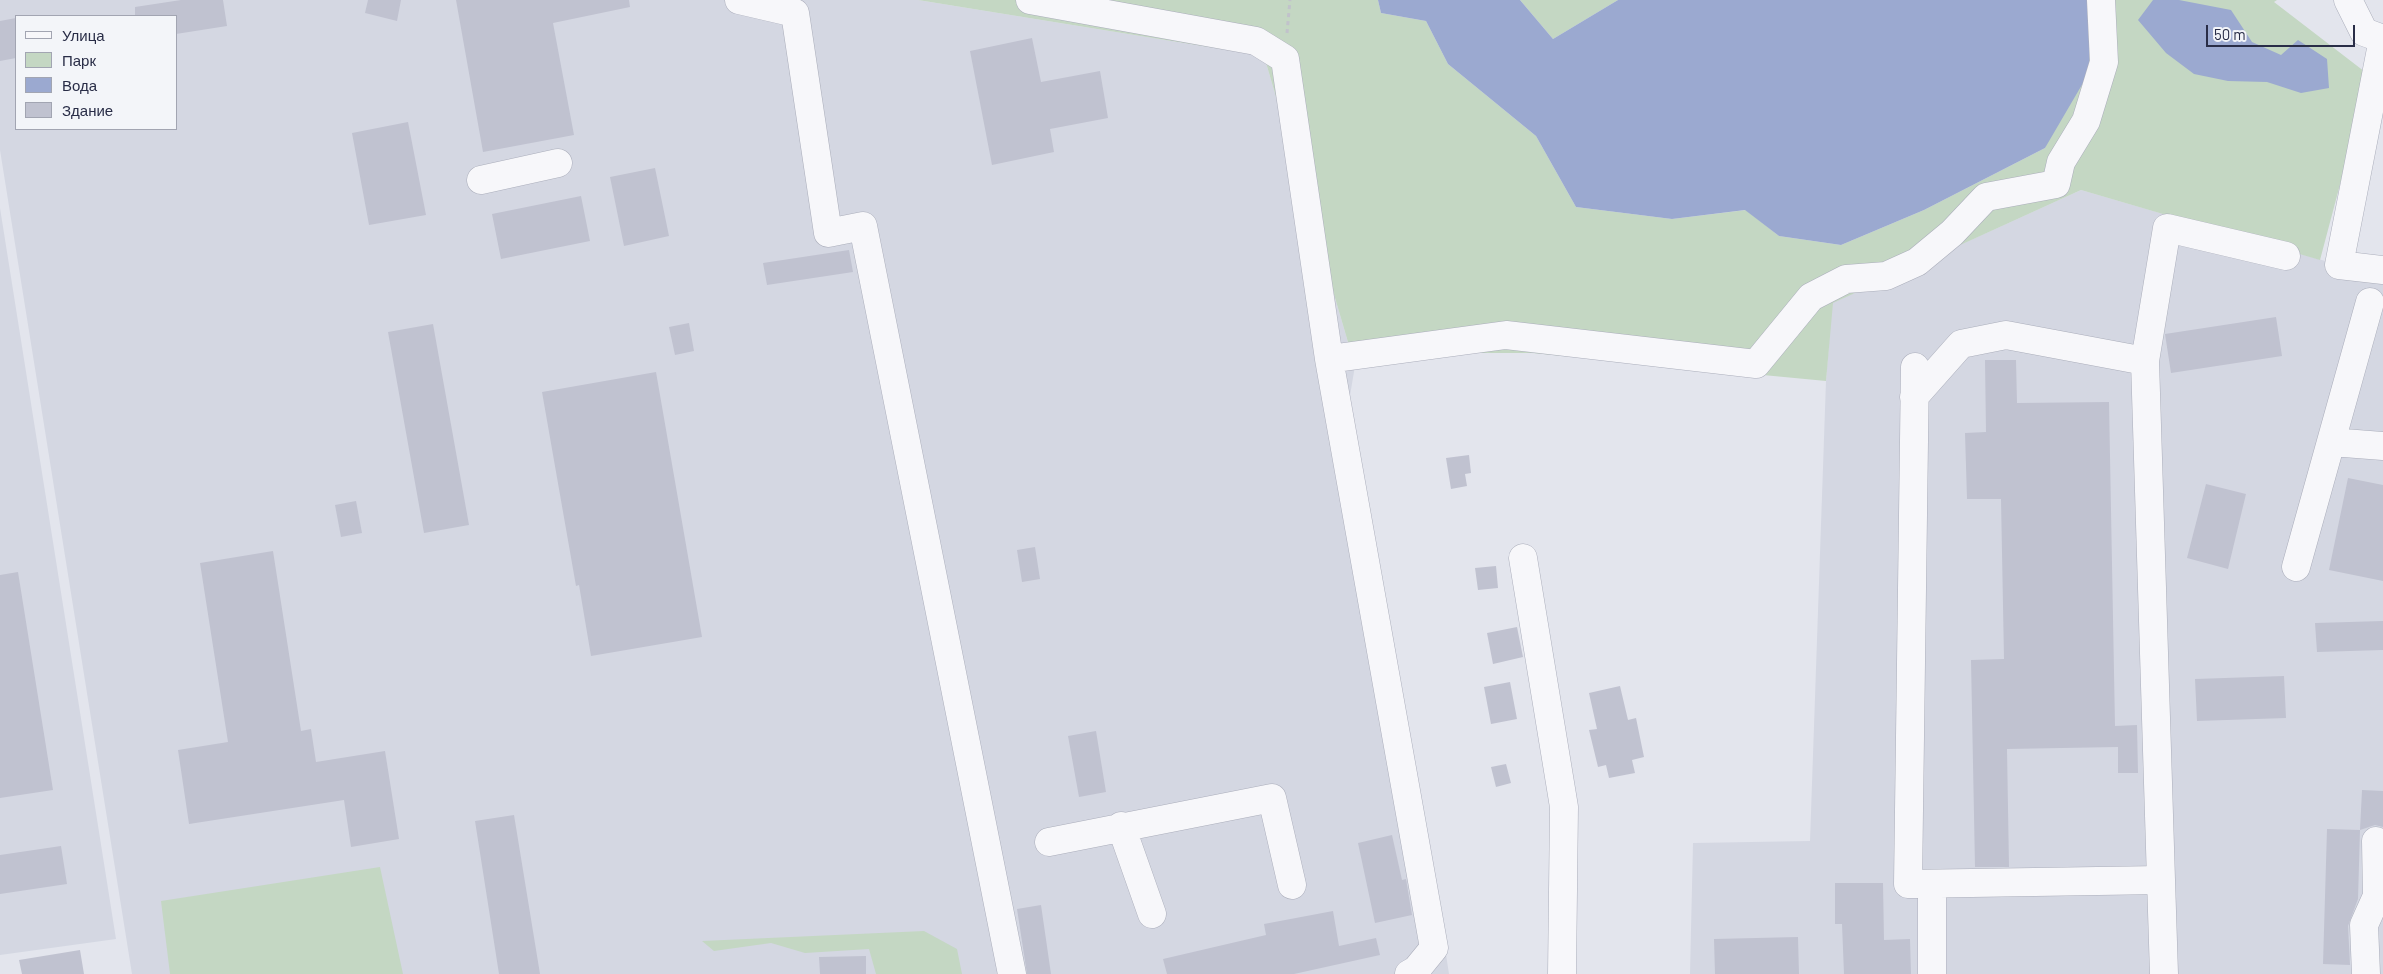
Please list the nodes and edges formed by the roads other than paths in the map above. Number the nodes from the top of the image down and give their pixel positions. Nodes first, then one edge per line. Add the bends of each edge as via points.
1 (739, 0) edge
2 (1030, 0) edge
3 (2101, 0) edge
4 (2348, 0) edge
5 (2383, 39) edge
6 (558, 163) dead end
7 (481, 180) dead end
8 (2286, 256) dead end
9 (2383, 270) edge
10 (2370, 302) dead end
11 (2371, 343) edge
12 (1329, 359) junction
13 (2145, 361) junction
14 (1914, 367) dead end
15 (1914, 397) junction
16 (2331, 442) junction
17 (2383, 446) edge
18 (1523, 558) dead end
19 (2296, 567) dead end
20 (1121, 826) junction
21 (2376, 841) dead end
22 (1049, 842) dead end
23 (2161, 880) junction
24 (1932, 884) junction
25 (1292, 885) dead end
26 (1152, 914) dead end
27 (1012, 974) edge
28 (1409, 974) edge
29 (1562, 974) edge
30 (1932, 974) edge
31 (2164, 974) edge
32 (2366, 974) edge

1 - 27 street via 795,13 828,233 863,226
2 - 12 street via 1256,41 1285,59
3 - 12 street via 2104,62 2086,120 2061,162 2056,184 1986,197 1952,233 1917,262 1886,276 1846,280 1811,296 1756,364 1506,335
4 - 5 street via 2364,32
5 - 9 street via 2339,265
6 - 7 street
8 - 13 street via 2167,228
10 - 11 street
11 - 16 street
12 - 28 street via 1434,948
13 - 15 street via 2006,335 1961,344
13 - 23 street
14 - 15 street
15 - 24 street via 1908,884
16 - 17 street
16 - 19 street
18 - 29 street via 1564,807
20 - 22 street
20 - 25 street via 1272,798
20 - 26 street
21 - 32 street via 2377,896 2364,925
23 - 24 street
23 - 31 street
24 - 30 street

